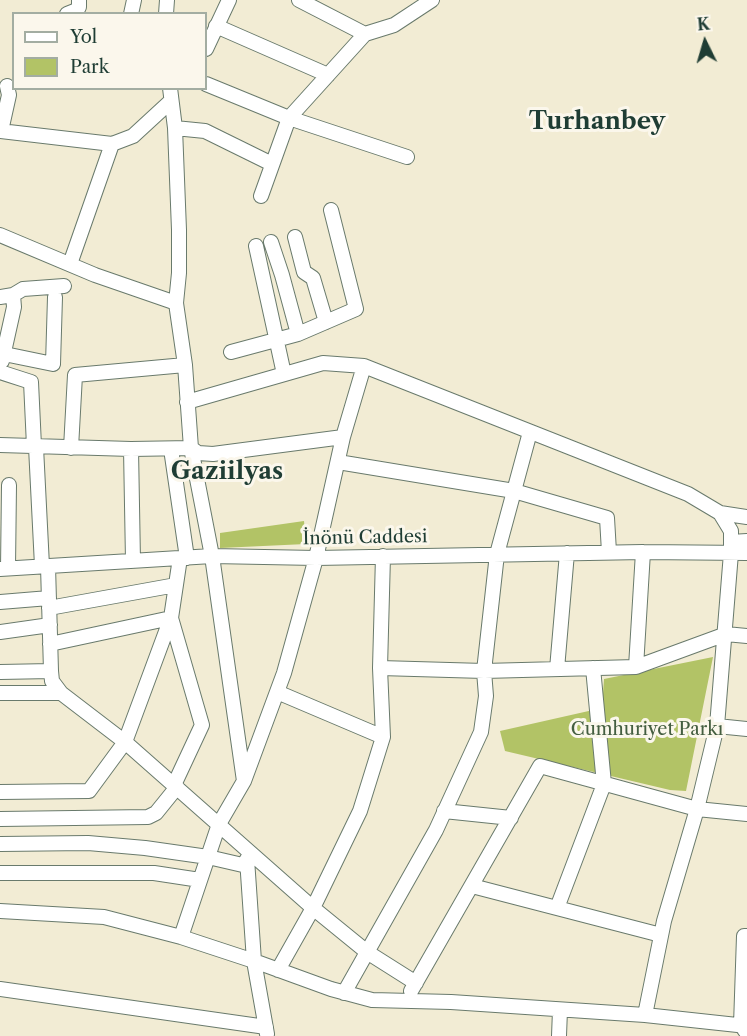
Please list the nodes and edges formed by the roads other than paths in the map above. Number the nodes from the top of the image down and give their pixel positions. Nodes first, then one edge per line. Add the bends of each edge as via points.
1 (79, 0) edge
2 (229, 0) edge
3 (302, 0) edge
4 (432, 0) edge
5 (72, 12) edge
6 (216, 26) junction
7 (365, 34) junction
8 (207, 48) edge
9 (328, 75) junction
10 (207, 84) edge
11 (7, 85) edge
12 (170, 95) edge
13 (289, 118) junction
14 (175, 129) junction
15 (1, 131) edge
16 (112, 144) junction
17 (407, 157) dead end
18 (272, 164) junction
19 (261, 196) dead end
20 (331, 210) dead end
21 (0, 235) edge
22 (294, 237) dead end
23 (271, 242) dead end
24 (256, 246) dead end
25 (70, 264) junction
26 (282, 275) junction
27 (264, 279) junction
28 (7, 296) edge
29 (176, 303) junction
30 (326, 322) junction
31 (298, 334) junction
32 (275, 340) junction
33 (231, 352) dead end
34 (2, 353) edge
35 (185, 365) junction
36 (364, 366) junction
37 (0, 371) edge
38 (284, 374) junction
39 (188, 402) junction
40 (530, 432) junction
41 (343, 437) junction
42 (0, 445) edge
43 (35, 446) junction
44 (70, 448) junction
45 (191, 448) junction
46 (131, 449) junction
47 (171, 449) junction
48 (338, 462) junction
49 (9, 485) dead end
50 (514, 491) junction
51 (720, 513) junction
52 (747, 517) edge
53 (747, 541) edge
54 (731, 547) junction
55 (609, 552) junction
56 (643, 552) junction
57 (567, 553) junction
58 (747, 553) edge
59 (497, 554) junction
60 (212, 556) junction
61 (383, 556) junction
62 (183, 558) junction
63 (316, 558) junction
64 (133, 561) junction
65 (45, 566) junction
66 (4, 569) edge
67 (176, 585) junction
68 (0, 602) edge
69 (49, 603) junction
70 (171, 618) junction
71 (50, 625) junction
72 (0, 632) edge
73 (726, 634) junction
74 (747, 636) edge
75 (50, 644) junction
76 (636, 667) junction
77 (380, 668) junction
78 (593, 668) junction
79 (557, 669) junction
80 (51, 671) junction
81 (484, 671) junction
82 (0, 672) edge
83 (0, 693) edge
84 (61, 693) junction
85 (277, 693) junction
86 (717, 726) junction
87 (747, 729) edge
88 (383, 737) junction
89 (125, 742) junction
90 (244, 782) junction
91 (604, 784) junction
92 (176, 786) junction
93 (0, 792) edge
94 (697, 810) junction
95 (444, 812) junction
96 (747, 814) edge
97 (511, 818) junction
98 (0, 819) edge
99 (219, 824) junction
100 (0, 844) edge
101 (246, 848) junction
102 (208, 857) junction
103 (247, 866) junction
104 (0, 873) edge
105 (200, 880) junction
106 (472, 886) junction
107 (313, 908) junction
108 (557, 908) junction
109 (0, 910) edge
110 (661, 935) junction
111 (747, 936) edge
112 (181, 937) junction
113 (367, 952) junction
114 (254, 961) junction
115 (278, 969) junction
116 (416, 983) junction
117 (0, 988) edge
118 (344, 993) junction
119 (406, 1001) junction
120 (560, 1010) junction
121 (645, 1015) junction
122 (745, 1028) edge
123 (267, 1032) edge
124 (559, 1036) edge

1 - 5 street via 79,7
2 - 6 street
3 - 7 street
4 - 7 street via 394,26
6 - 8 street
6 - 9 street
7 - 9 street
9 - 13 street
10 - 13 street
11 - 15 street via 9,95
12 - 14 street
12 - 16 street via 133,136
13 - 17 street
13 - 18 street
14 - 18 street via 205,131
14 - 29 street via 179,273
15 - 16 street
16 - 25 street
18 - 19 street
20 - 30 street via 356,309
21 - 25 street
22 - 30 street via 304,272 313,278
23 - 26 street
24 - 27 street
25 - 29 street
26 - 27 street
26 - 31 street
27 - 32 street
28 - 34 street via 14,307
28 - 34 street via 23,290 60,292 52,364
29 - 35 street
30 - 31 street
31 - 32 street
32 - 33 street
32 - 38 street
34 - 37 street
35 - 39 street
35 - 44 street via 75,375
36 - 38 street via 322,363
36 - 40 street
36 - 41 street
37 - 43 street via 31,382
38 - 39 street
39 - 45 street
40 - 50 street
40 - 51 street via 688,494
41 - 45 street via 213,454
41 - 48 street
42 - 43 street
43 - 44 street
43 - 65 street
44 - 46 street
45 - 47 street
45 - 60 street
46 - 47 street
46 - 64 street
47 - 62 street
48 - 50 street
48 - 63 street
49 - 66 street
50 - 55 street via 608,518
50 - 59 street
51 - 52 street
51 - 54 street via 731,531
53 - 54 street
54 - 56 street, İnönü Caddesi
54 - 58 street
54 - 73 street
55 - 56 street, İnönü Caddesi
55 - 57 street, İnönü Caddesi
56 - 76 street
57 - 59 street, İnönü Caddesi
57 - 79 street
59 - 61 street, İnönü Caddesi
59 - 81 street
60 - 62 street, İnönü Caddesi
60 - 63 street, İnönü Caddesi
60 - 90 street
61 - 63 street, İnönü Caddesi
61 - 77 street
62 - 64 street, İnönü Caddesi
62 - 67 street
63 - 85 street
64 - 65 street, İnönü Caddesi
65 - 66 street, İnönü Caddesi
65 - 69 street
67 - 69 street
67 - 70 street
68 - 69 street
69 - 71 street
70 - 75 street
70 - 89 street
70 - 92 street via 202,725
71 - 72 street
71 - 75 street
73 - 74 street
73 - 76 street
73 - 86 street
75 - 80 street
76 - 78 street
77 - 81 street
77 - 88 street
78 - 79 street
78 - 91 street
79 - 81 street
80 - 82 street
80 - 84 street via 52,681
81 - 95 street via 486,696 481,732
83 - 84 street
84 - 89 street
85 - 88 street
85 - 90 street
86 - 87 street
86 - 94 street
88 - 107 street via 360,811
89 - 92 street
89 - 93 street via 89,791
90 - 99 street
91 - 94 street
91 - 97 street via 540,766
91 - 108 street
92 - 98 street via 156,813 146,818
92 - 99 street
94 - 96 street
94 - 110 street
95 - 97 street
95 - 113 street
97 - 106 street
99 - 101 street
99 - 102 street
100 - 102 street via 88,843
101 - 103 street
101 - 107 street
102 - 103 street
102 - 105 street
103 - 114 street
104 - 105 street via 154,873
105 - 112 street
106 - 108 street
106 - 116 street
107 - 113 street
107 - 115 street
108 - 110 street
109 - 112 street via 104,917
110 - 121 street
111 - 122 street
112 - 114 street
113 - 116 street
113 - 118 street
114 - 115 street
114 - 123 street
115 - 118 street
116 - 119 street
117 - 123 street
118 - 119 street via 372,1000
119 - 120 street
120 - 121 street
120 - 124 street
121 - 122 street

